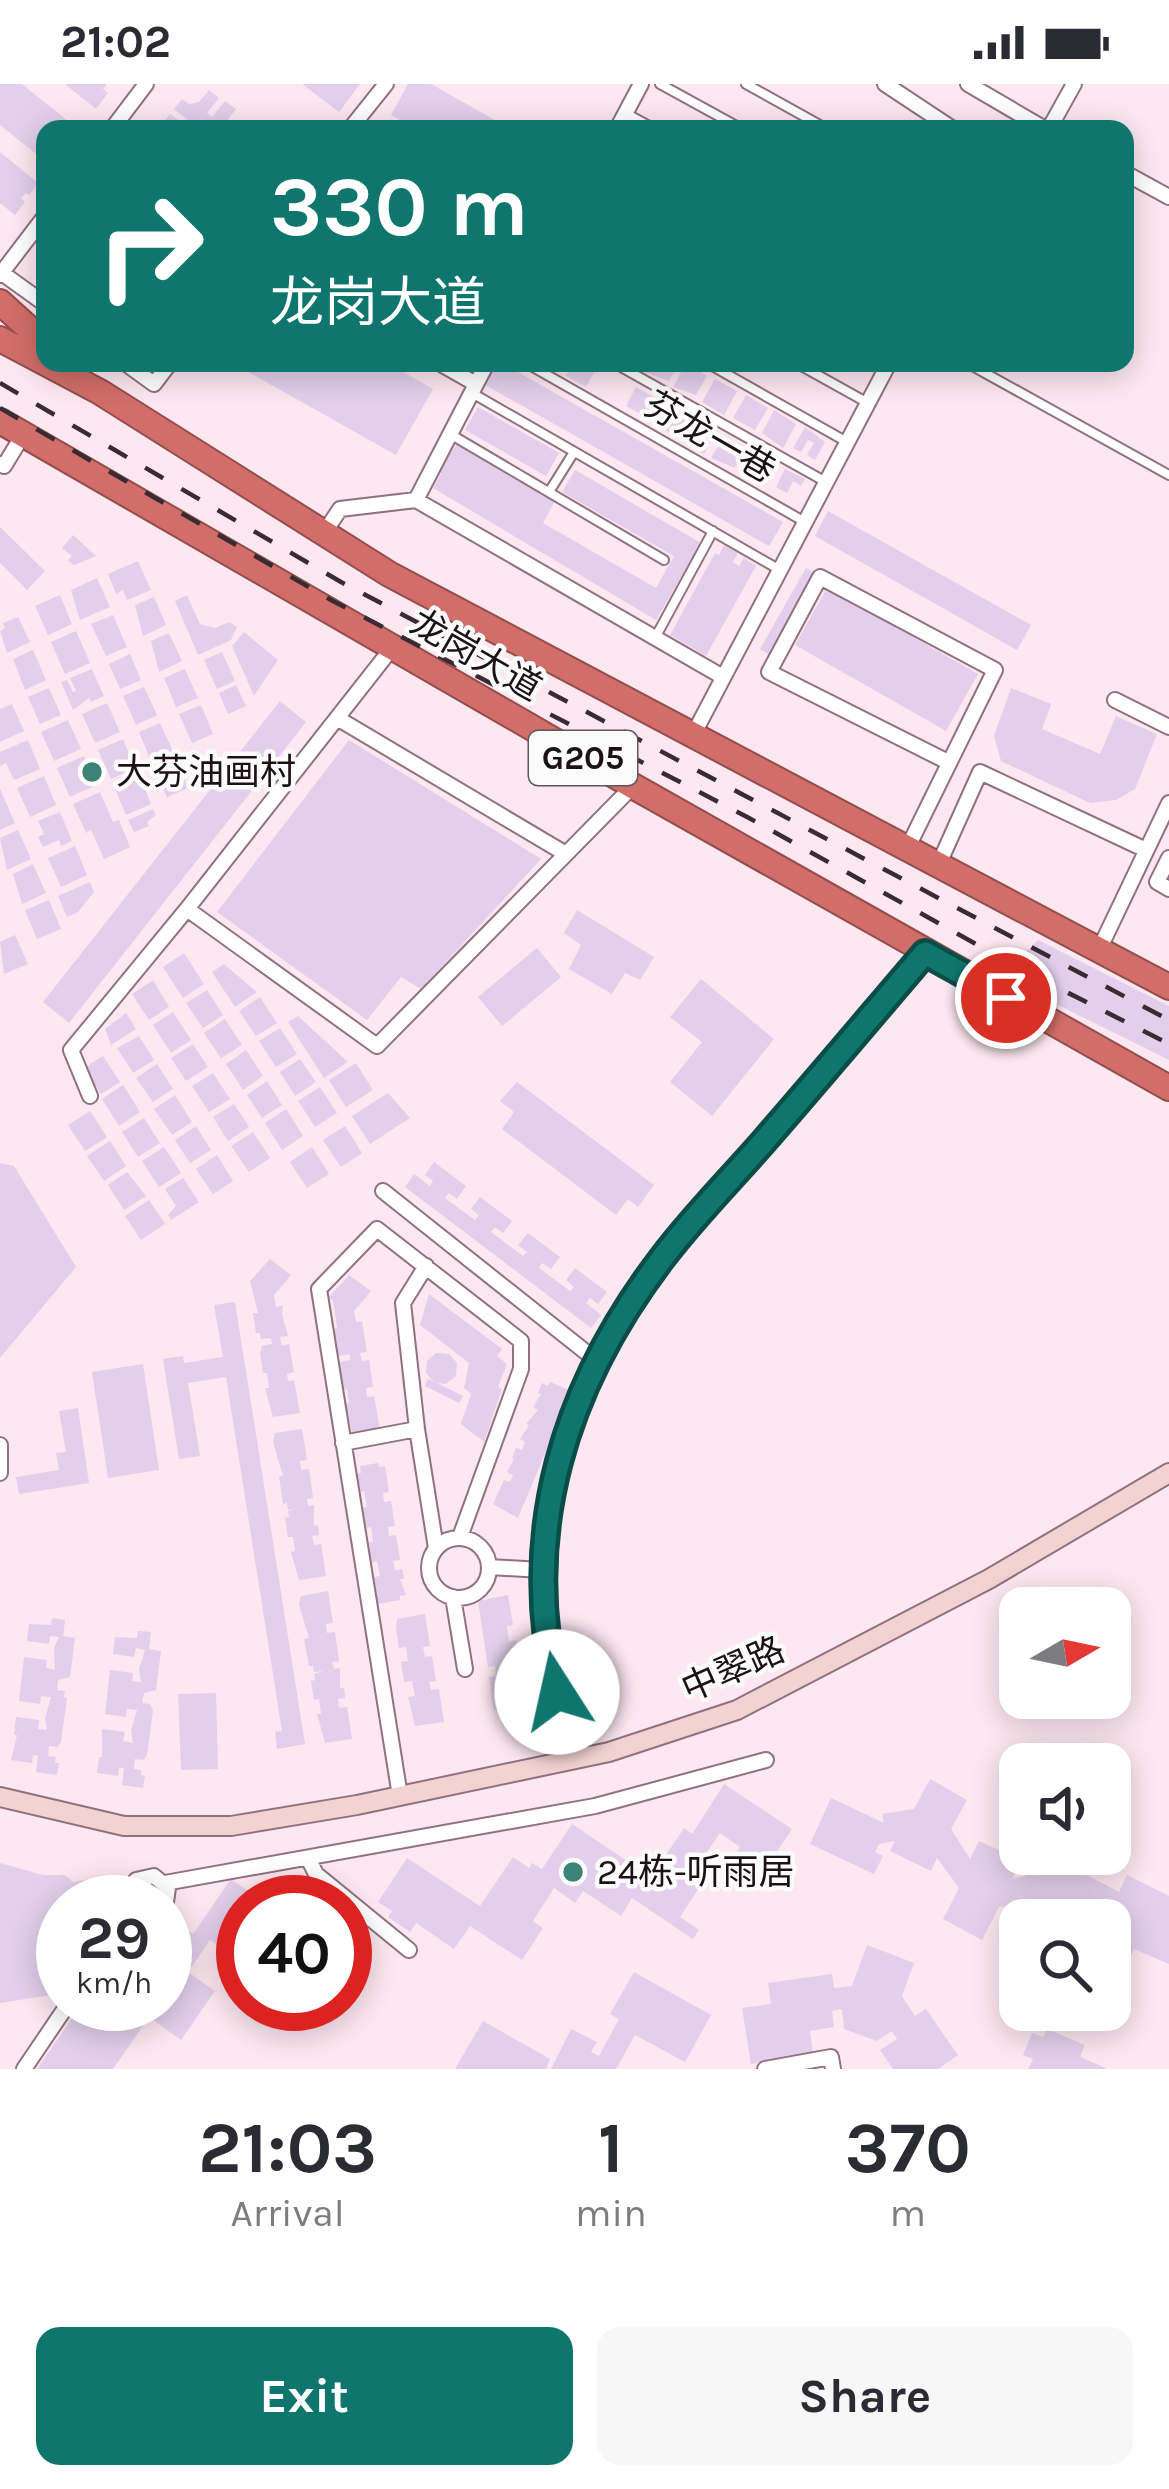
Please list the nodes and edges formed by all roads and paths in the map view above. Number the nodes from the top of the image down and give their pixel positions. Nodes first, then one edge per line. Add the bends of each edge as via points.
1 (146, 84) edge
2 (386, 84) edge
3 (641, 84) edge
4 (660, 84) edge
5 (746, 84) edge
6 (885, 84) edge
7 (968, 84) edge
8 (1074, 84) edge
9 (626, 113) junction
10 (119, 120) edge
11 (359, 120) edge
12 (622, 120) edge
13 (639, 120) edge
14 (726, 120) edge
15 (810, 120) edge
16 (939, 120) edge
17 (1031, 120) edge
18 (1052, 120) edge
19 (1134, 178) edge
20 (1169, 197) edge
21 (36, 228) edge
22 (1, 274) edge
23 (36, 298) edge
24 (0, 302) edge
25 (36, 335) edge
26 (0, 339) edge
27 (36, 358) edge
28 (62, 372) edge
29 (78, 372) edge
30 (137, 372) edge
31 (163, 372) edge
32 (454, 372) edge
33 (483, 372) edge
34 (542, 372) edge
35 (630, 372) edge
36 (723, 372) edge
37 (812, 372) edge
38 (884, 372) edge
39 (983, 372) edge
40 (473, 388) junction
41 (100, 392) junction
42 (868, 403) junction
43 (0, 421) edge
44 (450, 434) junction
45 (22, 435) junction
46 (848, 442) junction
47 (574, 452) junction
48 (0, 464) edge
49 (1169, 475) edge
50 (826, 482) junction
51 (549, 492) junction
52 (416, 500) junction
53 (806, 522) junction
54 (713, 531) junction
55 (324, 533) junction
56 (664, 560) dead end
57 (780, 570) junction
58 (655, 638) junction
59 (392, 648) junction
60 (723, 677) junction
61 (1115, 700) dead end
62 (338, 718) junction
63 (1169, 727) edge
64 (692, 737) junction
65 (948, 762) junction
66 (633, 786) junction
67 (1169, 802) edge
68 (1146, 850) junction
69 (906, 851) junction
70 (566, 854) junction
71 (1169, 857) edge
72 (937, 868) junction
73 (1169, 889) edge
74 (187, 909) junction
75 (1098, 952) junction
76 (925, 953) junction
77 (1169, 987) edge
78 (1169, 1088) edge
79 (90, 1096) dead end
80 (383, 1191) dead end
81 (426, 1266) junction
82 (597, 1361) junction
83 (417, 1429) junction
84 (343, 1443) junction
85 (0, 1445) edge
86 (0, 1473) edge
87 (1169, 1473) edge
88 (460, 1537) junction
89 (436, 1548) junction
90 (490, 1567) junction
91 (541, 1570) junction
92 (453, 1598) junction
93 (465, 1669) dead end
94 (574, 1760) junction
95 (766, 1760) dead end
96 (400, 1796) junction
97 (0, 1797) edge
98 (308, 1858) junction
99 (192, 1877) edge
100 (409, 1950) dead end
101 (50, 2031) edge
102 (24, 2069) edge
103 (765, 2069) edge
104 (833, 2069) edge

1 - 10 street
2 - 11 street
3 - 9 street
4 - 14 lane
5 - 15 lane
6 - 16 street
7 - 17 street
8 - 18 street
9 - 12 street
9 - 13 lane
19 - 20 street
21 - 22 street
22 - 23 street
24 - 25 highway
26 - 27 highway, 龙岗大道 / G205
28 - 41 highway, 龙岗大道 / G205
29 - 41 highway
30 - 31 street via 154,384
32 - 40 street
33 - 40 street
34 - 53 lane, 芬龙一巷
35 - 50 lane
36 - 46 lane
37 - 42 lane
38 - 42 street
39 - 49 lane
40 - 44 street
40 - 47 lane
41 - 55 highway, 龙岗大道 / G205
42 - 46 street
43 - 45 highway, 龙岗大道 / G205
44 - 51 lane
44 - 52 street
45 - 48 street
45 - 59 highway, 龙岗大道 / G205
46 - 50 street
47 - 51 lane
47 - 54 lane
50 - 53 street
51 - 56 lane
52 - 55 street via 340,509
52 - 58 street
53 - 57 street
54 - 57 lane
54 - 58 lane
55 - 64 highway, 龙岗大道 / G205
57 - 60 street
58 - 60 street
59 - 62 street
59 - 66 highway, 龙岗大道 / G205
60 - 64 street
61 - 63 street
62 - 70 street
62 - 74 street
64 - 69 highway, 龙岗大道 / G205
65 - 65 street via 995,670 820,577 769,672
65 - 69 street
66 - 70 street
66 - 76 highway, 龙岗大道 / G205
67 - 68 street
68 - 72 street via 980,772
68 - 75 street
69 - 72 highway, 龙岗大道 / G205
70 - 74 street via 377,1046
71 - 73 street via 1156,882
72 - 75 highway, 龙岗大道 / G205
74 - 79 street via 71,1050
75 - 77 highway, 龙岗大道 / G205
76 - 78 highway, 龙岗大道 / G205
76 - 82 main road via 663,1256
80 - 82 street
81 - 83 street via 403,1303
81 - 84 street via 377,1229 319,1289
81 - 88 street via 521,1341 521,1370
82 - 91 main road via 554,1470
83 - 84 street
83 - 89 street
84 - 96 street
85 - 86 street
87 - 94 main road, 中翠路 via 989,1579 737,1710
88 - 89 street
88 - 90 street via 480,1545
89 - 92 street via 432,1580
90 - 91 street
90 - 92 street via 475,1594
91 - 94 main road via 549,1658
92 - 93 street
94 - 96 main road, 中翠路
95 - 98 street via 595,1806
96 - 97 main road, 中翠路 via 231,1826 124,1826
98 - 99 street
98 - 100 street via 316,1874
101 - 102 street
103 - 104 street via 831,2057

